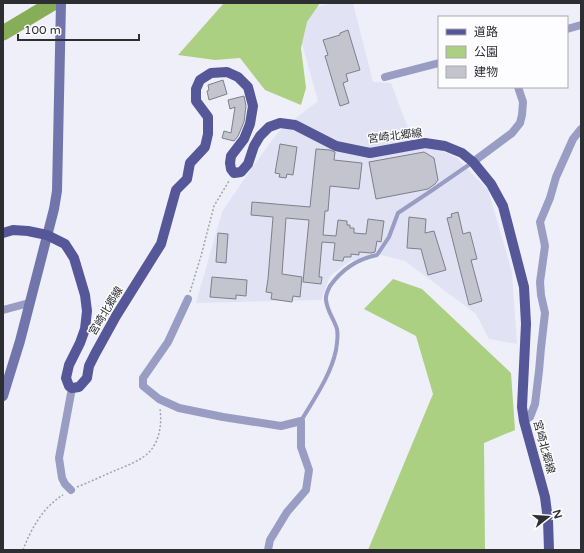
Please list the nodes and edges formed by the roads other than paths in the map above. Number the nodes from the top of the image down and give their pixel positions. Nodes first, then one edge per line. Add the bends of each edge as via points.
1 (61, 3) edge
2 (581, 25) edge
3 (568, 29) edge
4 (438, 63) edge
5 (385, 77) dead end
6 (518, 88) edge
7 (581, 129) edge
8 (473, 162) junction
9 (3, 233) edge
10 (47, 235) junction
11 (188, 300) road end
12 (29, 303) junction
13 (3, 310) edge
14 (72, 388) junction
15 (3, 396) edge
16 (524, 420) junction
17 (301, 421) junction
18 (71, 490) road end
19 (268, 550) edge
20 (549, 550) edge

1 - 10 street via 57,191
2 - 3 street
4 - 5 street
6 - 8 street via 523,102 520,123 512,133
7 - 16 street via 573,139 556,177 540,222 545,246 540,282 544,314 535,404 530,417
8 - 14 main road, 宮崎北郷線 via 456,150 425,143 370,153 336,146 295,124 280,123 269,127 260,136 248,164 241,172 234,173 231,169 231,156 244,139 253,106 248,87 238,76 226,72 211,73 200,80 196,89 196,101 208,117 205,147 190,163 187,179 176,190 161,244 109,329 89,366 87,378 79,386
8 - 16 main road, 宮崎北郷線 via 491,184 503,206 524,287
8 - 17 lane via 398,213 389,237 377,255 366,257 347,267 335,279 326,299 337,330 336,349 329,370
9 - 10 main road, 宮崎北郷線 via 28,230
10 - 12 street
10 - 14 main road, 宮崎北郷線 via 65,244 74,258 85,295 85,329 66,378
11 - 17 street via 168,342 143,378 143,386 159,399 179,408 281,426
12 - 13 street
12 - 15 street
14 - 18 street via 59,458 62,478
16 - 20 main road, 宮崎北郷線 via 545,497
17 - 19 street via 301,447 309,470 306,490 287,512 270,540

